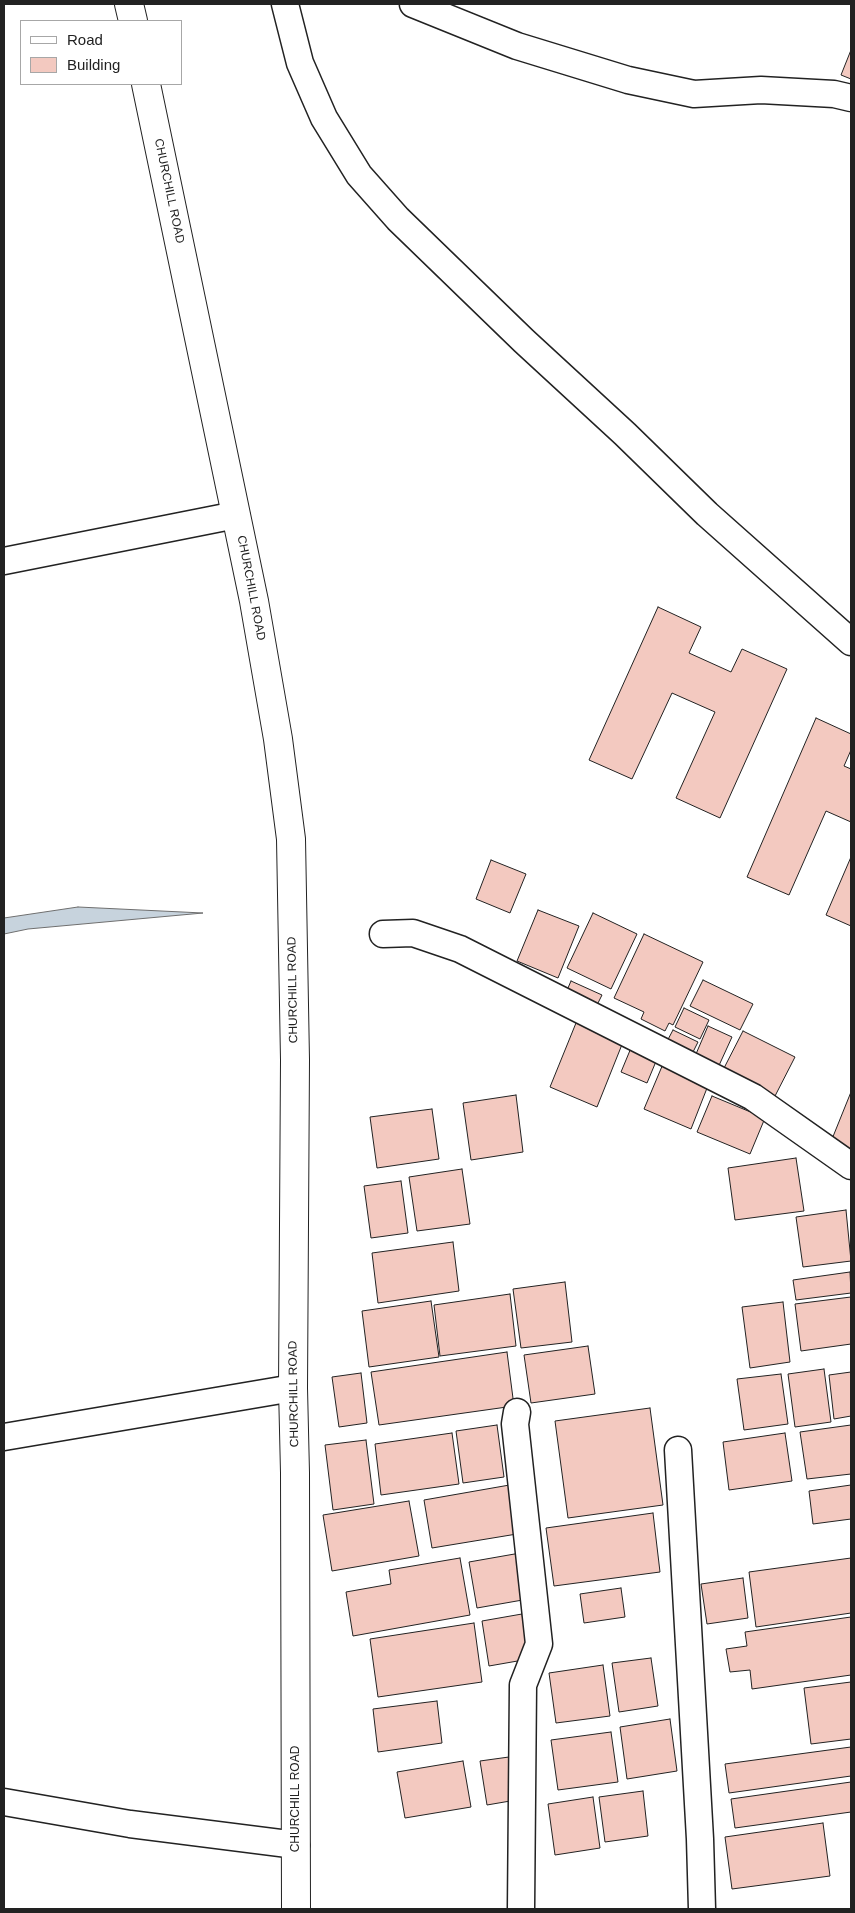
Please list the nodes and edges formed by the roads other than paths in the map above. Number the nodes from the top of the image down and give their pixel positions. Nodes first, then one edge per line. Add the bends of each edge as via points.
1 (130, 4) edge
2 (285, 4) edge
3 (413, 4) edge
4 (133, 20) edge
5 (146, 85) edge
6 (851, 98) edge
7 (236, 515) junction
8 (4, 561) edge
9 (851, 642) edge
10 (383, 934) dead end
11 (851, 1166) edge
12 (293, 1388) junction
13 (517, 1412) dead end
14 (4, 1437) edge
15 (678, 1450) dead end
16 (4, 1802) edge
17 (296, 1845) junction
18 (296, 1909) edge
19 (521, 1909) edge
20 (702, 1909) edge

1 - 4 street
2 - 9 street via 300,63 324,118 359,175 398,219 708,514
3 - 6 street via 517,46 628,80 694,94 761,90
5 - 7 street, CHURCHILL ROAD
7 - 8 street
7 - 12 street, CHURCHILL ROAD via 278,739 291,839 295,1060
10 - 11 street via 412,933 460,949 753,1097
12 - 14 street
12 - 17 street, CHURCHILL ROAD
13 - 19 street via 515,1424 539,1644 523,1685
15 - 20 street
16 - 17 street via 130,1824
17 - 18 street, CHURCHILL ROAD

